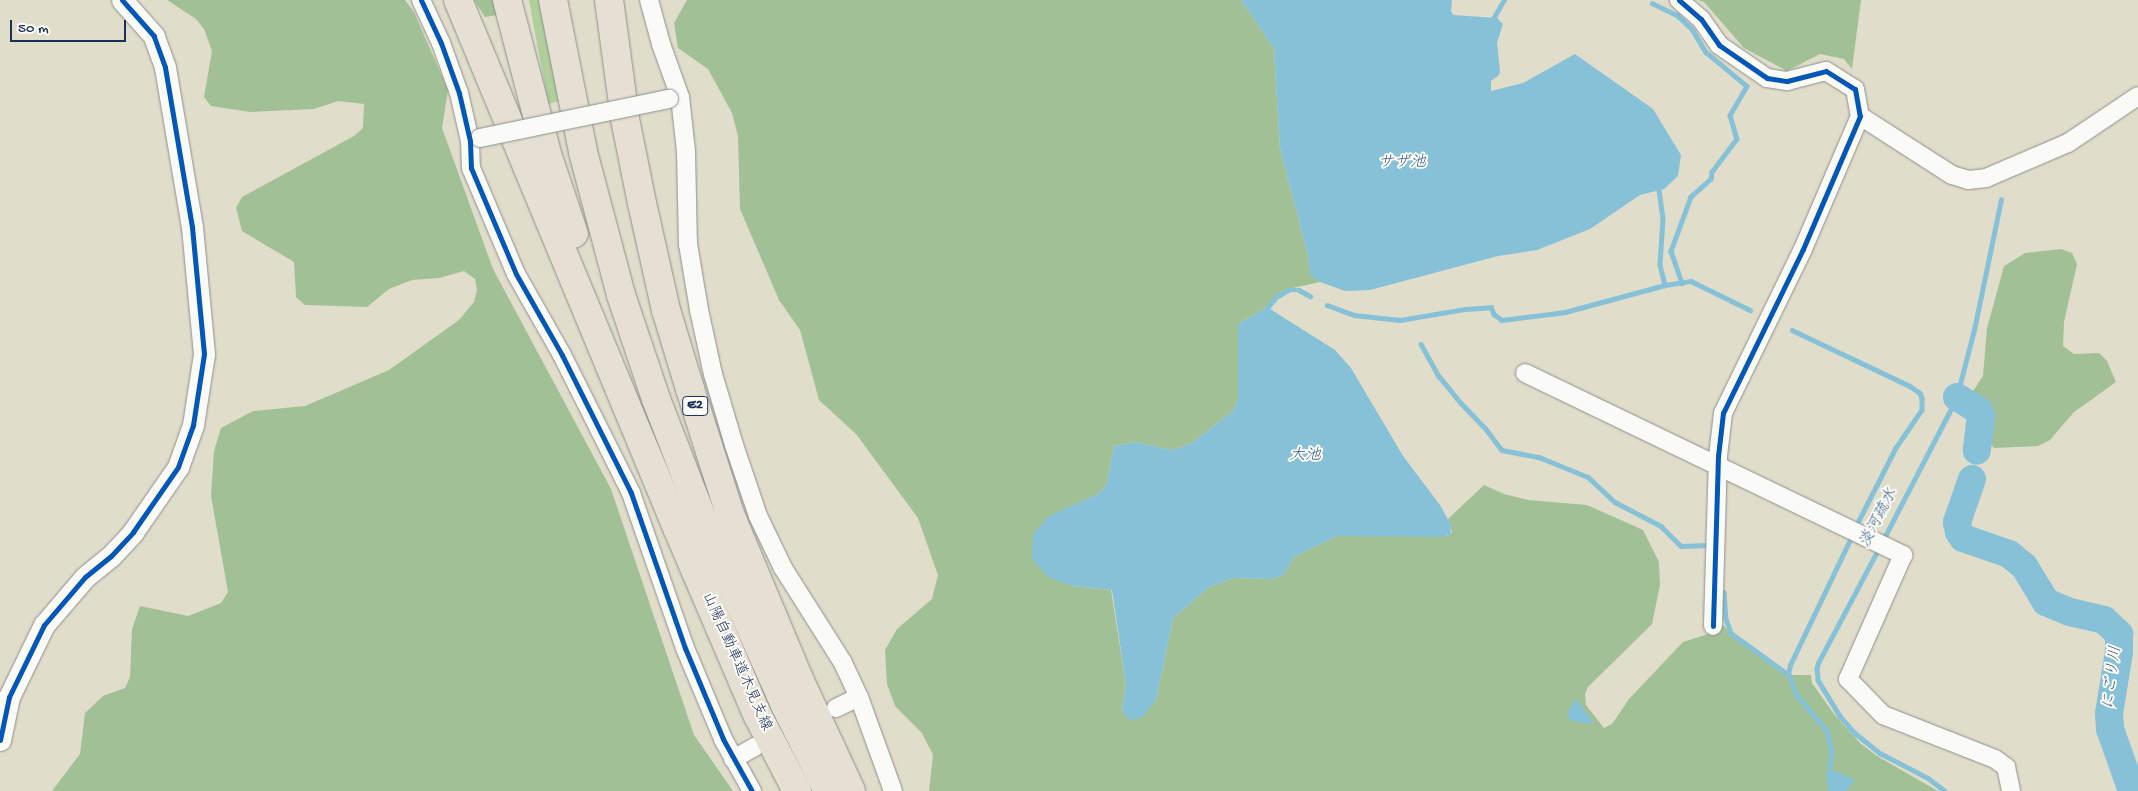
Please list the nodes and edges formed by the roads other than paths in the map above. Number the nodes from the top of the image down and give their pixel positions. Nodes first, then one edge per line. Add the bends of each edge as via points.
1 (122, 0) edge
2 (422, 0) edge
3 (458, 0) edge
4 (507, 0) edge
5 (553, 0) edge
6 (609, 0) edge
7 (650, 0) edge
8 (1679, 0) edge
9 (2138, 96) edge
10 (674, 98) junction
11 (1860, 116) junction
12 (475, 140) junction
13 (1525, 373) dead end
14 (1718, 465) junction
15 (678, 530) junction
16 (1713, 626) dead end
17 (859, 697) junction
18 (836, 708) dead end
19 (0, 740) edge
20 (756, 747) dead end
21 (733, 759) junction
22 (752, 791) edge
23 (797, 791) edge
24 (828, 791) edge
25 (851, 791) edge
26 (893, 791) edge
27 (2011, 791) edge

1 - 19 street via 154,36 165,67 192,227 204,354 193,425 178,467 133,532 85,577 44,624 9,697
2 - 12 street via 441,43
3 - 15 highway
4 - 15 highway via 547,154 634,412
5 - 24 highway via 583,152 621,295 656,399 704,523 784,705
6 - 25 highway, E2 via 625,119 642,203 666,310 690,389 730,514 800,681
7 - 10 street
8 - 11 street via 1701,20 1719,45 1767,78 1787,81 1826,71 1848,85 1855,90
9 - 11 street via 2068,143 1986,178 1968,180 1952,175
10 - 12 street, bridge
10 - 17 street via 686,151 690,253 705,337 734,445 758,516 784,568 843,663
11 - 14 street via 1807,241 1723,413
12 - 21 street via 471,168 516,274 562,355 631,493 685,648
13 - 14 street
14 - 16 street
14 - 27 street via 1903,554 1848,679 1882,715 1995,759 2006,767
15 - 23 highway, 山陽自動車道木見支線 via 757,714
17 - 18 street
17 - 26 street
20 - 21 street
21 - 22 street

